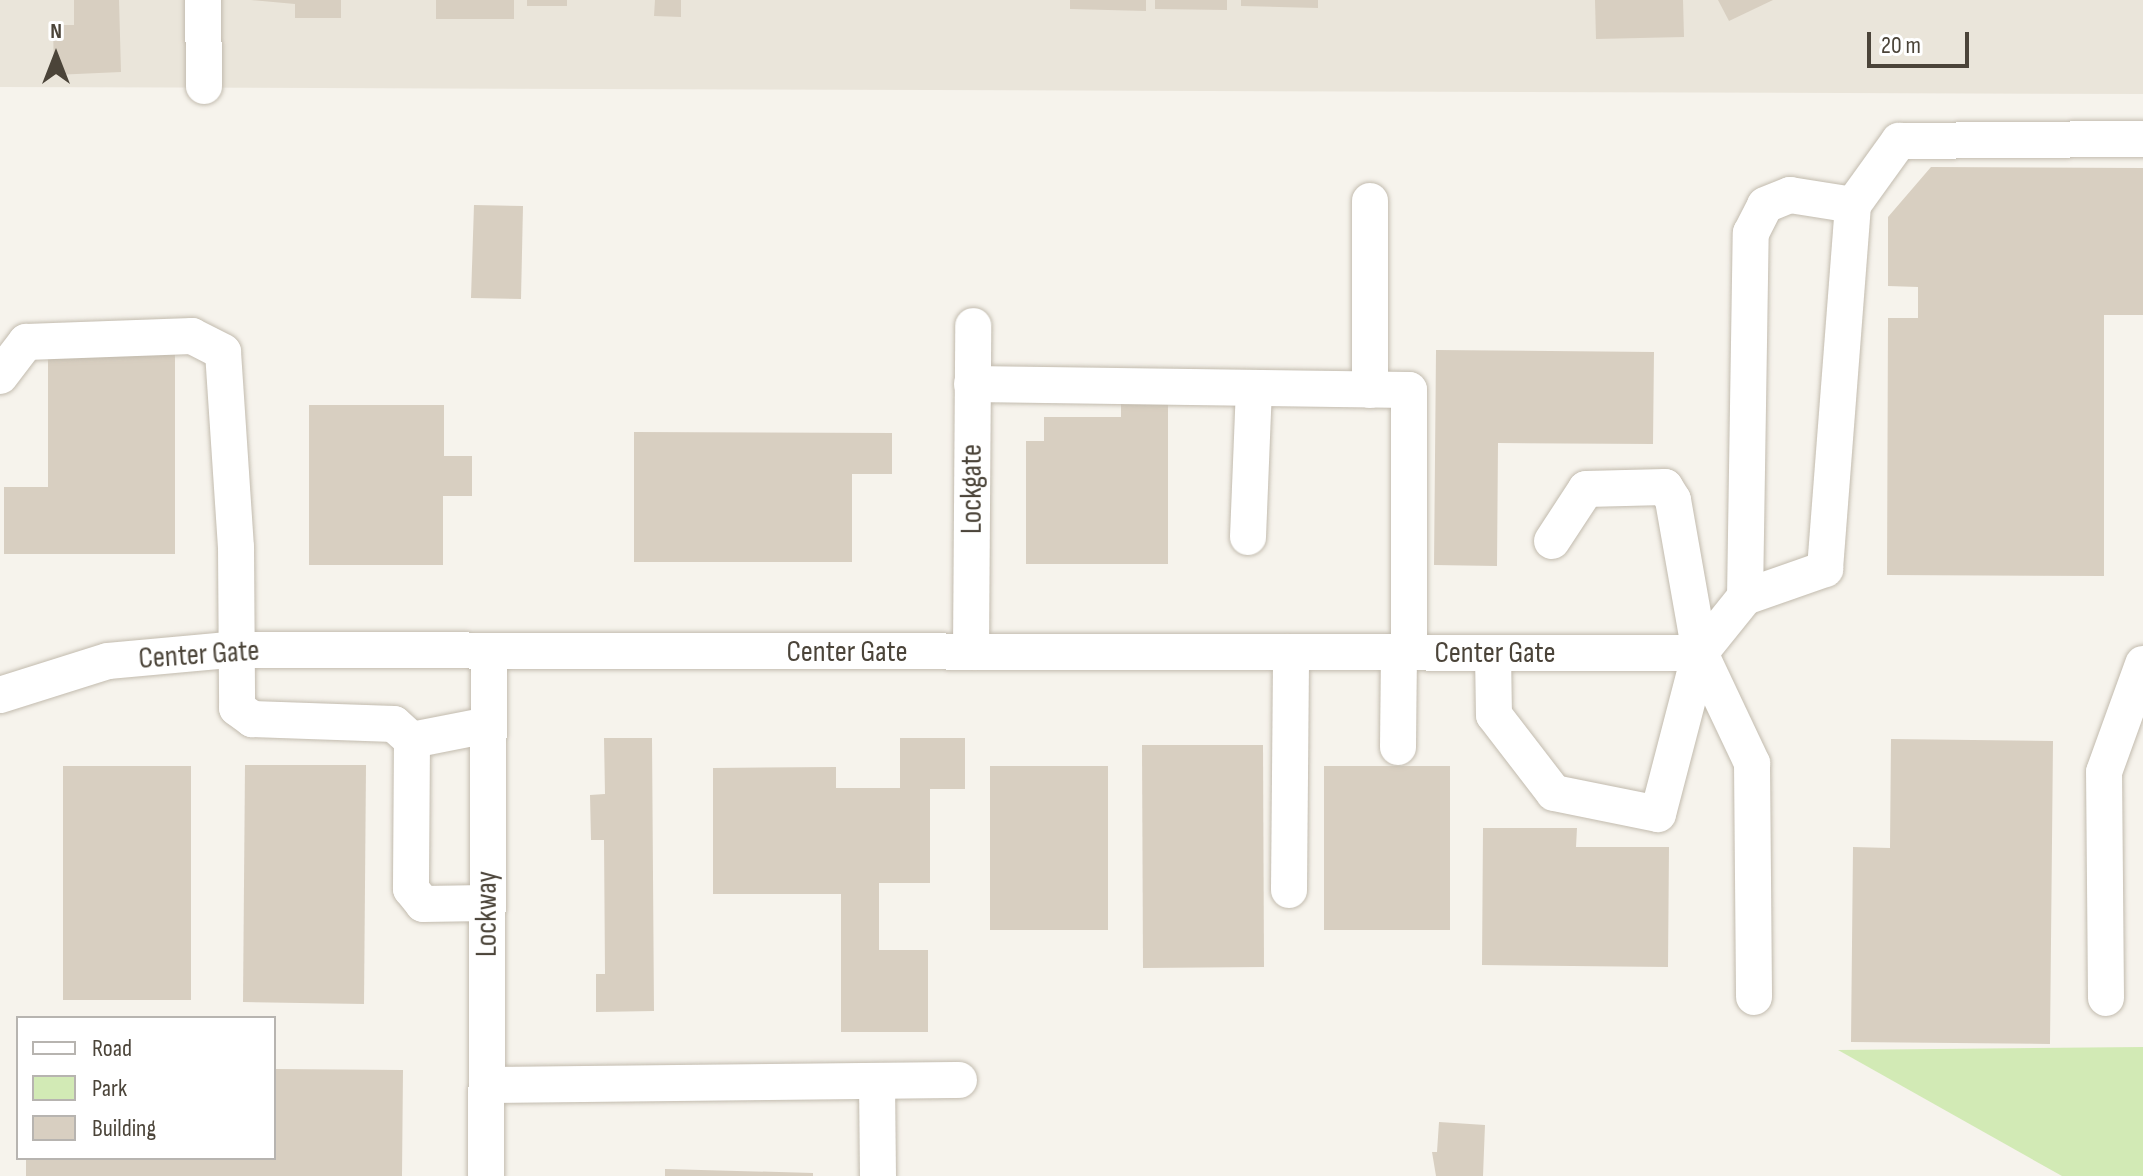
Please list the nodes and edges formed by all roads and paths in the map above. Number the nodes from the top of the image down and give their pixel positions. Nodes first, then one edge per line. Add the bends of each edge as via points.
1 (203, 0) edge
2 (204, 86) dead end
3 (2143, 139) edge
4 (1370, 201) dead end
5 (1853, 205) junction
6 (973, 326) dead end
7 (0, 376) edge
8 (972, 384) junction
9 (1254, 388) junction
10 (1370, 390) junction
11 (1248, 537) dead end
12 (1552, 541) dead end
13 (1745, 597) junction
14 (239, 650) junction
15 (489, 652) junction
16 (971, 652) junction
17 (1291, 652) junction
18 (1404, 653) junction
19 (1493, 653) junction
20 (1700, 653) junction
21 (2143, 664) edge
22 (0, 695) edge
23 (488, 725) junction
24 (412, 740) junction
25 (1398, 747) dead end
26 (1289, 890) dead end
27 (487, 903) junction
28 (1754, 997) dead end
29 (2106, 998) dead end
30 (959, 1080) dead end
31 (877, 1081) junction
32 (487, 1085) junction
33 (486, 1176) edge
34 (878, 1176) edge

1 - 2 street
3 - 5 street via 1899,141
4 - 10 street
5 - 13 street via 1825,569
5 - 13 street via 1790,195 1765,205 1751,233
6 - 8 street, Lockgate
7 - 14 street via 26,342 192,336 223,352
8 - 9 street
8 - 16 street, Lockgate
9 - 10 street
9 - 11 street
10 - 18 street via 1409,390
12 - 20 street via 1586,489 1665,487 1673,500
13 - 20 street
14 - 15 street, Center Gate
14 - 22 street, Center Gate via 108,661
14 - 24 street via 237,708 252,719 394,724
15 - 16 street, Center Gate
15 - 23 street, Lockway
16 - 17 street, Center Gate
17 - 18 street, Center Gate
17 - 26 street
18 - 19 street, Center Gate
18 - 25 street
19 - 20 street, Center Gate
19 - 20 street via 1494,715 1554,793 1658,814
20 - 28 street via 1752,763
21 - 29 street via 2104,772
23 - 24 street
23 - 27 street, Lockway
24 - 27 street via 411,889 423,904
27 - 32 street, Lockway
30 - 31 street
31 - 32 street
31 - 34 street
32 - 33 street, Lockway

